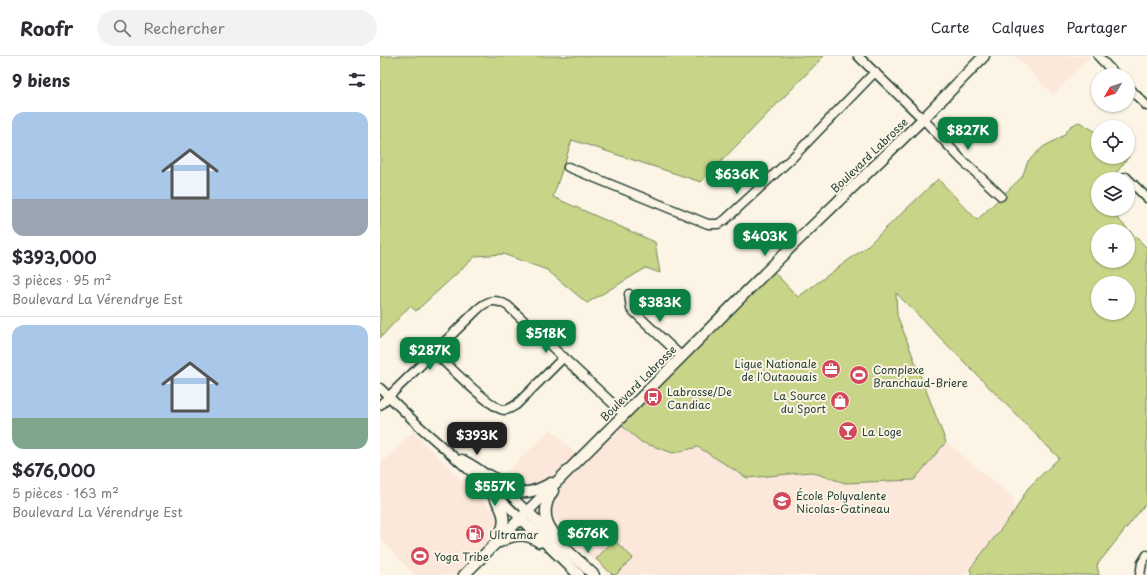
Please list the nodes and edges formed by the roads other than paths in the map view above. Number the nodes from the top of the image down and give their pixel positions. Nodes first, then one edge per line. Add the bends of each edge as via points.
1 (858, 56) edge
2 (984, 56) edge
3 (1098, 56) edge
4 (1109, 68) edge
5 (875, 72) junction
6 (1135, 94) edge
7 (1147, 106) edge
8 (923, 119) junction
9 (568, 167) dead end
10 (1135, 187) edge
11 (1001, 196) dead end
12 (1147, 198) edge
13 (629, 294) dead end
14 (434, 353) junction
15 (682, 356) junction
16 (564, 357) junction
17 (380, 388) edge
18 (389, 396) junction
19 (380, 405) edge
20 (624, 414) junction
21 (564, 475) junction
22 (486, 479) junction
23 (524, 515) junction
24 (566, 548) junction
25 (554, 552) junction
26 (484, 554) junction
27 (1147, 555) edge
28 (464, 575) edge
29 (579, 575) edge
30 (594, 575) edge
31 (1140, 575) edge

1 - 5 street
2 - 8 main road, Boulevard Labrosse
3 - 4 street
5 - 8 street
5 - 9 street via 793,157 718,224 708,224
6 - 7 street
8 - 11 street
8 - 15 main road, Boulevard Labrosse
10 - 12 street
13 - 15 street via 631,309
14 - 16 street via 488,401 503,410 516,405
14 - 16 street via 482,305 494,300 508,306
14 - 18 street
15 - 20 main road, Boulevard Labrosse
16 - 20 street
17 - 18 street
18 - 19 street
18 - 22 street via 454,456
20 - 21 main road, Boulevard Labrosse
21 - 22 main road via 539,490 528,493
21 - 23 main road, Boulevard Labrosse
21 - 24 main road via 549,496 545,512 551,529
22 - 23 street
22 - 26 main road via 503,512 504,522 501,533
23 - 24 main road
23 - 25 main road
23 - 26 main road, Boulevard Labrosse
24 - 30 main road
25 - 26 main road via 534,538 521,535 503,540
25 - 29 main road
26 - 28 main road, Boulevard Labrosse
27 - 31 street via 1142,563

